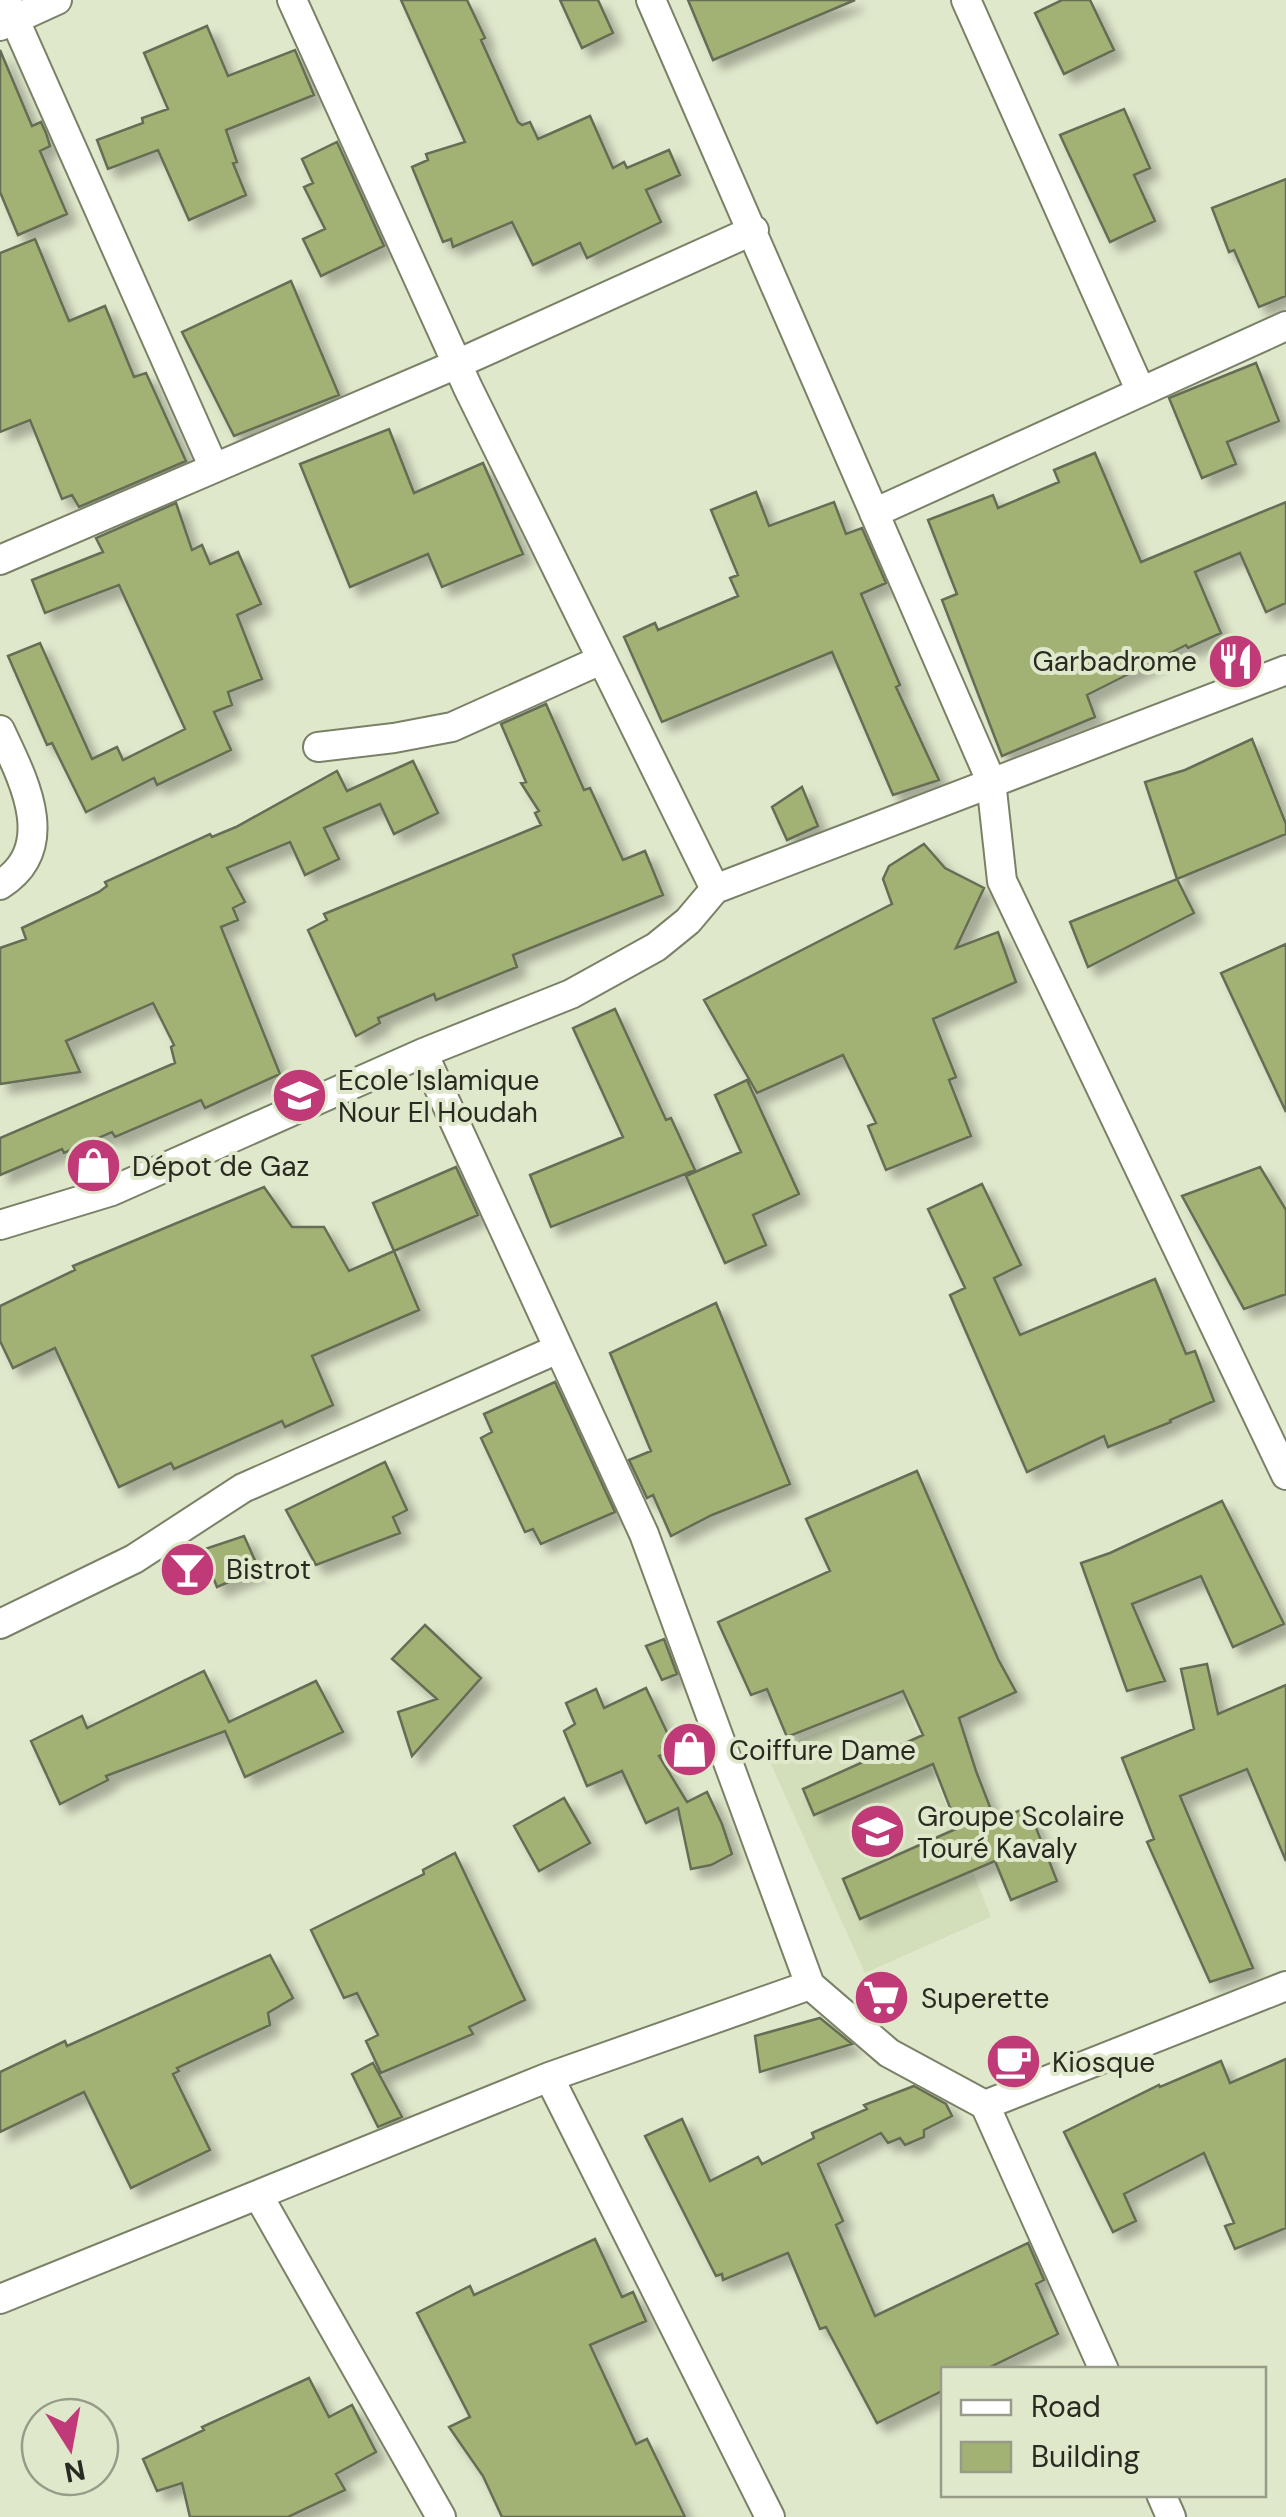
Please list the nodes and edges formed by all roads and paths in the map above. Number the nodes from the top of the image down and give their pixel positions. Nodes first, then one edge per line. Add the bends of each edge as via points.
1 (58, 0) edge
2 (292, 0) edge
3 (651, 0) edge
4 (966, 0) edge
5 (7, 15) edge
6 (754, 230) junction
7 (1286, 326) edge
8 (457, 364) junction
9 (1142, 392) junction
10 (214, 468) junction
11 (874, 513) junction
12 (0, 560) edge
13 (602, 660) junction
14 (1286, 670) edge
15 (0, 730) edge
16 (318, 748) dead end
17 (992, 781) junction
18 (0, 885) edge
19 (715, 889) junction
20 (422, 1053) junction
21 (0, 1225) edge
22 (558, 1349) junction
23 (1286, 1475) edge
24 (0, 1624) edge
25 (810, 1985) junction
26 (1286, 1986) edge
27 (549, 2078) junction
28 (984, 2104) junction
29 (258, 2195) junction
30 (0, 2300) edge
31 (1103, 2367) edge
32 (441, 2517) edge
33 (770, 2517) edge

1 - 5 street
2 - 8 street
3 - 6 street
4 - 9 street
5 - 10 street
6 - 8 street
6 - 11 street
7 - 9 street
8 - 10 street
8 - 13 street
9 - 11 street
10 - 12 street
11 - 17 street
13 - 16 street via 452,727
13 - 19 street
14 - 17 street
15 - 18 street via 32,816 32,847 16,874
17 - 19 street
17 - 23 street via 1002,881
19 - 20 street via 656,948 571,994
20 - 21 street via 112,1191
20 - 22 street
22 - 24 street via 244,1488 134,1558
22 - 25 street via 644,1534
25 - 27 street
25 - 28 street via 889,2054
26 - 28 street
27 - 29 street
27 - 33 street
28 - 31 street
29 - 30 street
29 - 32 street

